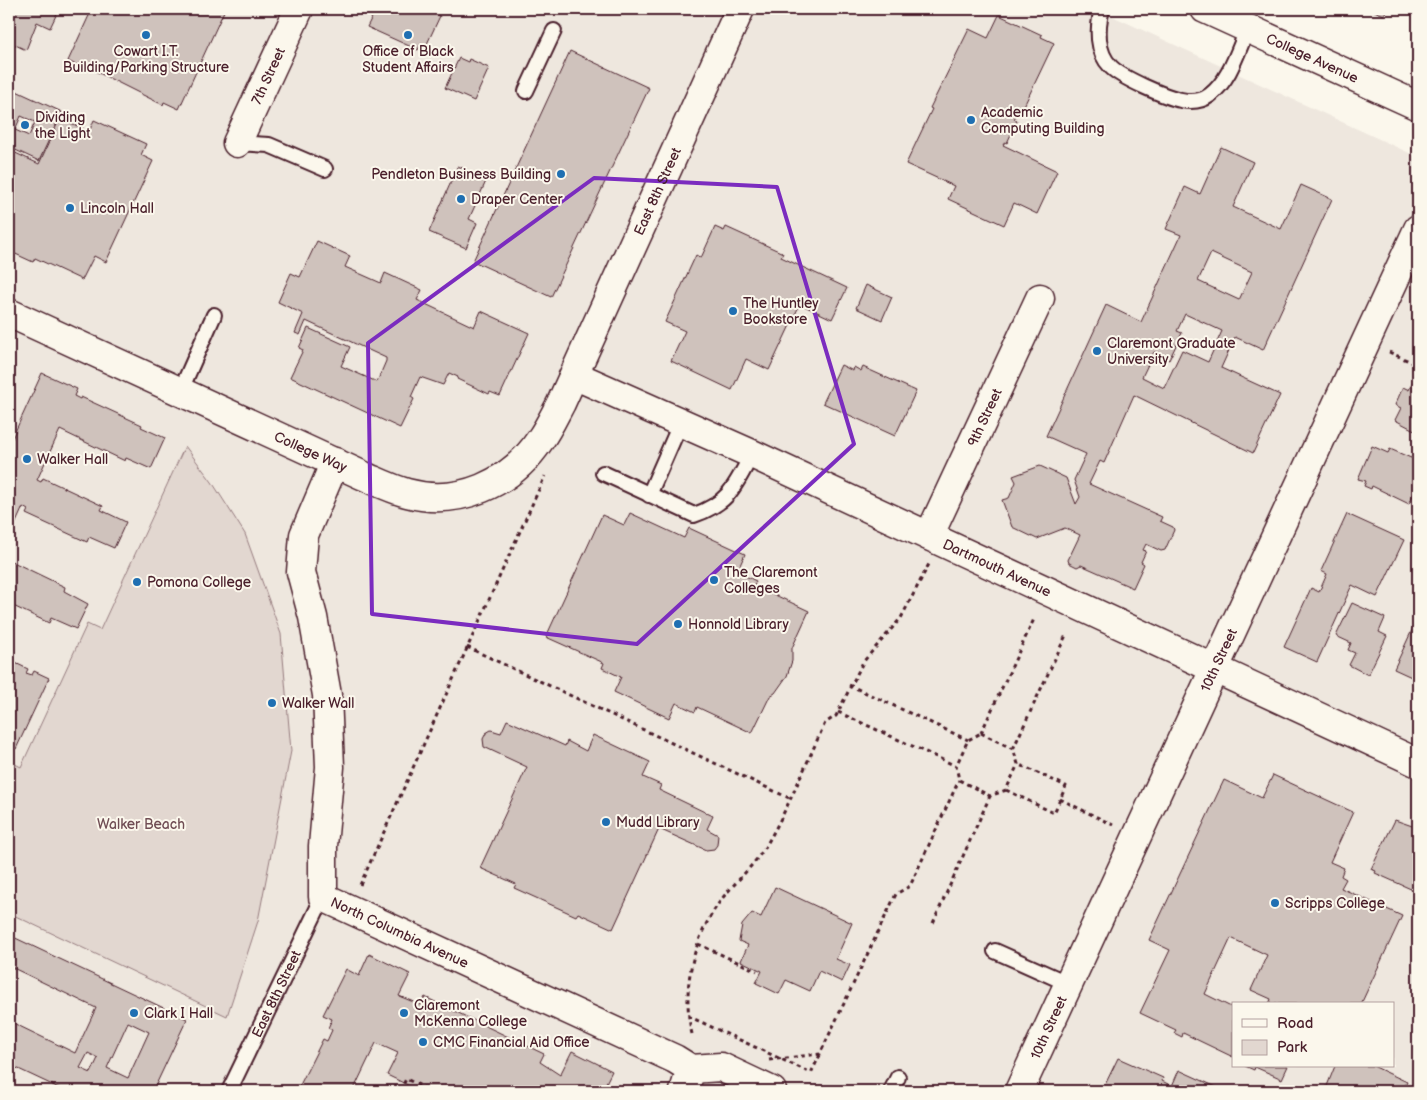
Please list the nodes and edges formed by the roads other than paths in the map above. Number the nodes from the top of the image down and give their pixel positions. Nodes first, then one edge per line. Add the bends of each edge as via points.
1 (299, 9) edge
2 (740, 9) edge
3 (1102, 9) edge
4 (1205, 9) edge
5 (1248, 28) junction
6 (554, 31) dead end
7 (526, 91) dead end
8 (1418, 106) edge
9 (237, 143) joint
10 (325, 169) dead end
11 (1418, 229) edge
12 (1040, 298) dead end
13 (9, 313) edge
14 (214, 315) dead end
15 (574, 375) junction
16 (180, 392) junction
17 (681, 422) junction
18 (752, 454) junction
19 (335, 462) junction
20 (603, 473) dead end
21 (649, 494) junction
22 (934, 539) junction
23 (1213, 667) junction
24 (1418, 763) edge
25 (323, 897) junction
26 (995, 951) dead end
27 (1069, 984) junction
28 (898, 1077) dead end
29 (688, 1080) edge
30 (229, 1091) edge
31 (772, 1091) edge
32 (891, 1091) edge
33 (1019, 1091) edge

1 - 9 street, 7th Street
2 - 15 street, East 8th Street
3 - 5 lane via 1097,31 1102,53 1112,67 1181,100 1209,96 1222,84
4 - 5 street, College Avenue
5 - 8 street, College Avenue
6 - 7 lane
9 - 10 lane via 269,145
11 - 23 street, 10th Street
12 - 22 street, 9th Street
13 - 16 street, College Way
14 - 16 lane
15 - 17 street, Dartmouth Avenue
15 - 19 street, College Way via 540,442 508,476 475,493 440,497 407,493
16 - 19 street, College Way
17 - 18 street, Dartmouth Avenue
17 - 21 lane
18 - 21 lane via 736,485 715,508 694,515
18 - 22 street, Dartmouth Avenue
19 - 25 street, North Columbia Avenue via 304,535 301,572 327,695 330,767 323,846
20 - 21 lane
22 - 23 street, Dartmouth Avenue
23 - 24 street, Dartmouth Avenue
23 - 27 street, 10th Street
25 - 29 street, North Columbia Avenue via 675,1059
25 - 30 lane, East 8th Street
26 - 27 lane
27 - 33 street, 10th Street
28 - 32 lane
29 - 31 street, North Columbia Avenue via 721,1067

